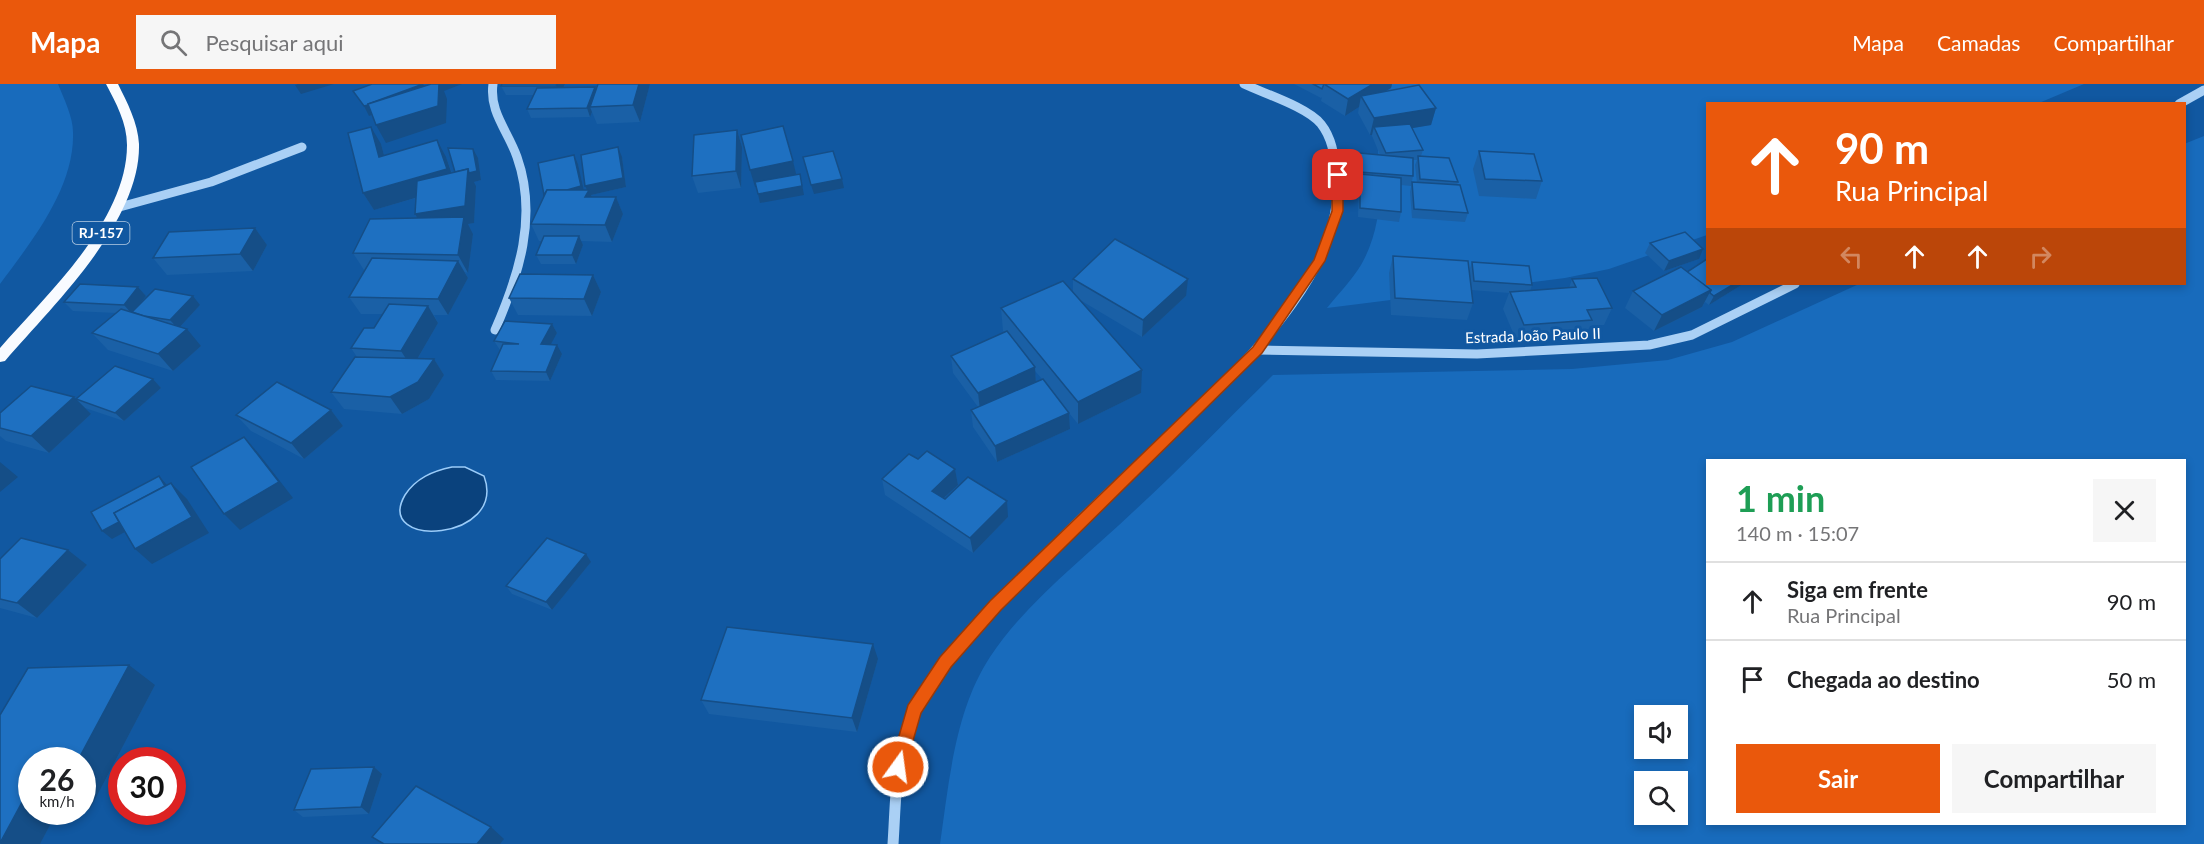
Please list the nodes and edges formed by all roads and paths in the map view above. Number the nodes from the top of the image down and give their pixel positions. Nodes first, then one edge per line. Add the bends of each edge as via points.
1 (112, 84) edge
2 (493, 84) edge
3 (1244, 84) edge
4 (2204, 90) edge
5 (2183, 102) edge
6 (302, 147) dead end
7 (116, 208) junction
8 (1794, 285) edge
9 (495, 330) dead end
10 (1258, 350) junction
11 (0, 357) edge
12 (893, 844) edge

1 - 7 main road, RJ-157 via 128,116 133,146 131,173
2 - 9 street via 494,114 507,135 525,184 525,233 518,271
3 - 10 street via 1295,106 1321,124 1333,145 1339,190 1337,211 1320,261
4 - 5 street
6 - 7 street via 248,172 179,194
7 - 11 main road, RJ-157 via 83,260
8 - 10 street, Estrada João Paulo II via 1692,335 1649,345 1477,354
10 - 12 street via 995,606 935,677 914,710 903,744

